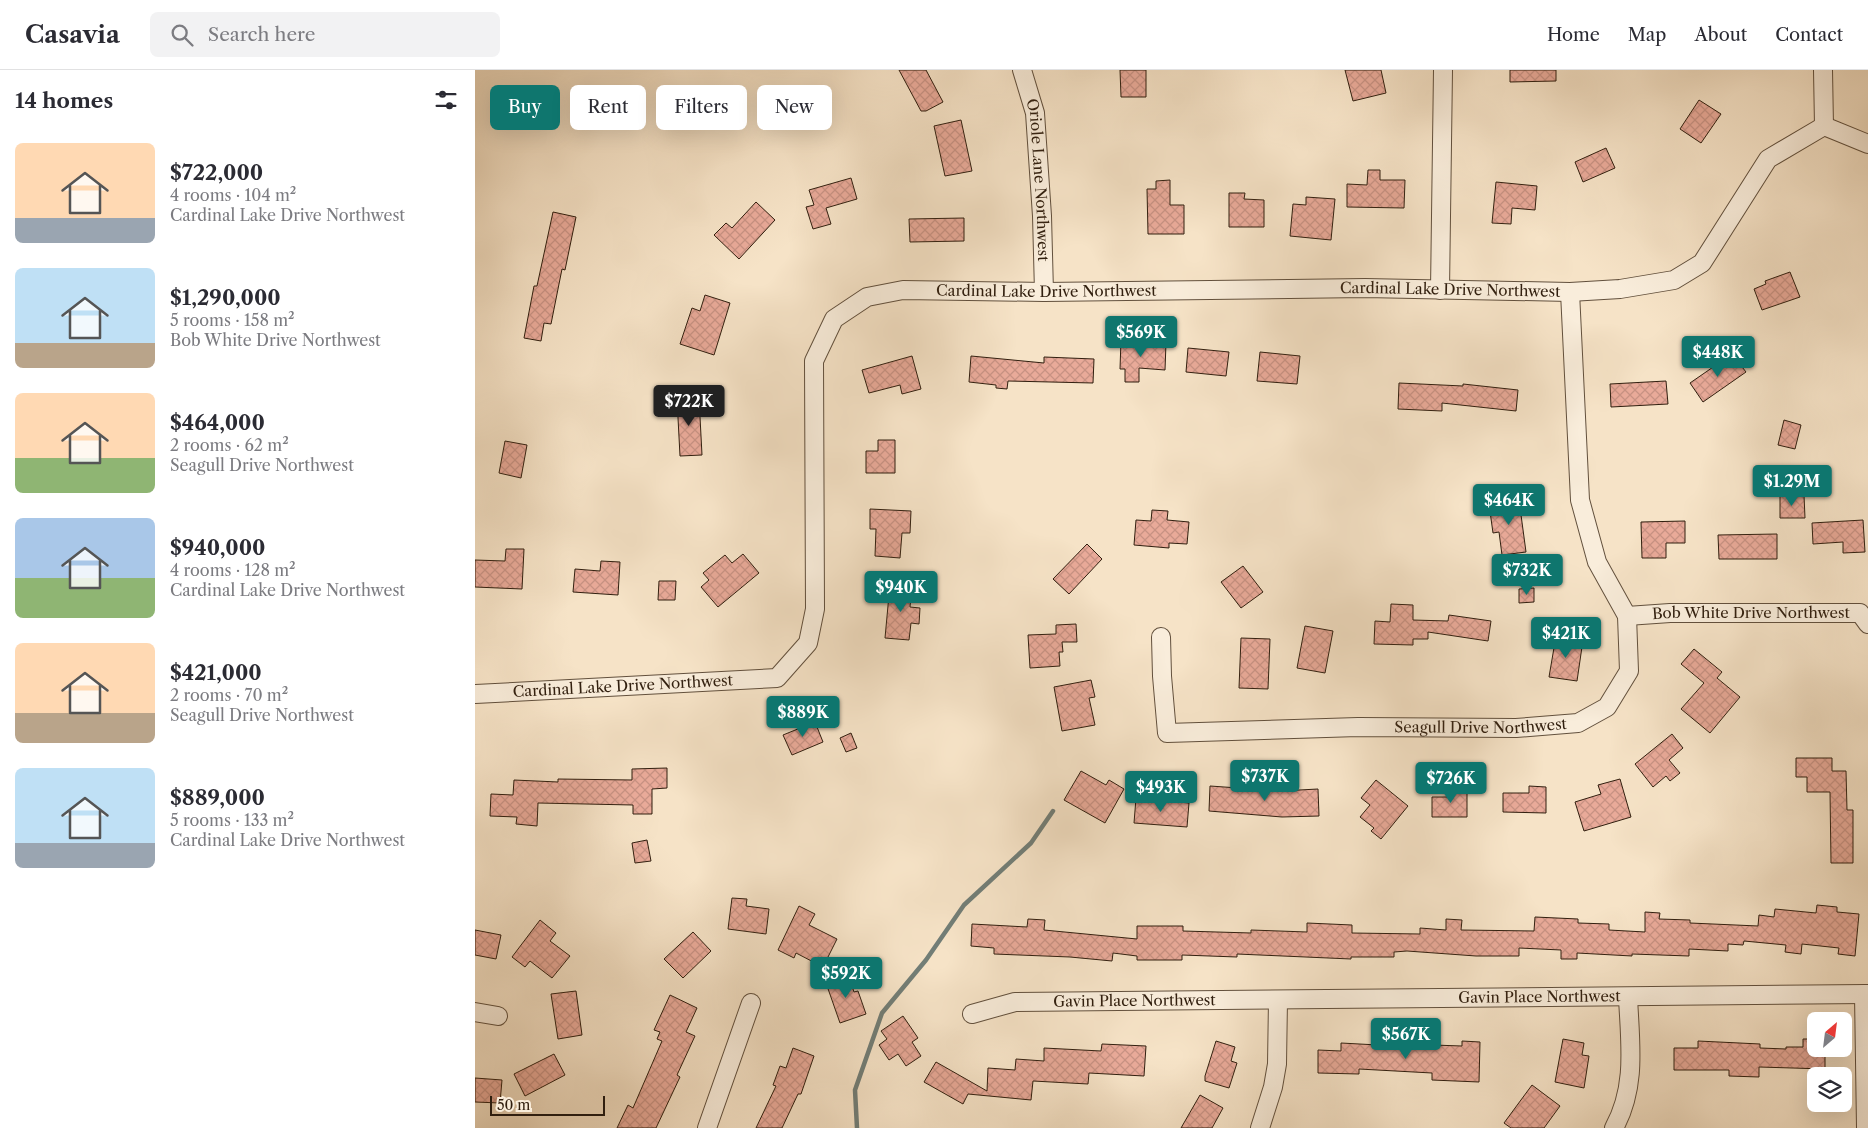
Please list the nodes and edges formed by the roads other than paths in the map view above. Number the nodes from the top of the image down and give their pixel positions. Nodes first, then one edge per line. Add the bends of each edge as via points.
1 (1022, 70) edge
2 (1443, 70) edge
3 (1823, 70) edge
4 (1824, 126) junction
5 (1868, 144) edge
6 (1440, 290) junction
7 (1044, 292) junction
8 (1570, 292) junction
9 (1627, 616) junction
10 (1868, 624) edge
11 (1161, 637) dead end
12 (475, 694) edge
13 (1866, 994) edge
14 (1629, 997) junction
15 (1278, 1000) junction
16 (751, 1003) dead end
17 (475, 1012) edge
18 (972, 1014) dead end
19 (498, 1016) dead end
20 (707, 1128) edge
21 (1260, 1128) edge
22 (1614, 1128) edge
23 (1866, 1128) edge

1 - 7 street, Oriole Lane Northwest via 1035,113
2 - 6 street
3 - 4 street
4 - 5 street
4 - 8 street, Cardinal Lake Drive Northwest via 1768,159 1702,263 1674,280 1620,289
6 - 7 street, Cardinal Lake Drive Northwest
6 - 8 street, Cardinal Lake Drive Northwest
7 - 12 street, Cardinal Lake Drive Northwest via 903,290 867,297 834,319 814,361 815,609 808,643 777,678
8 - 9 street, Seagull Drive Northwest via 1580,500 1597,562
9 - 10 street, Bob White Drive Northwest via 1859,613
9 - 11 street, Seagull Drive Northwest via 1629,671 1607,706 1578,723 1516,728 1358,727 1167,733
13 - 14 street, Gavin Place Northwest
13 - 23 street
14 - 15 street, Gavin Place Northwest
14 - 22 street via 1631,1076 1622,1113
15 - 18 street, Gavin Place Northwest via 1015,1002
15 - 21 street via 1277,1064
16 - 20 street
17 - 19 street

